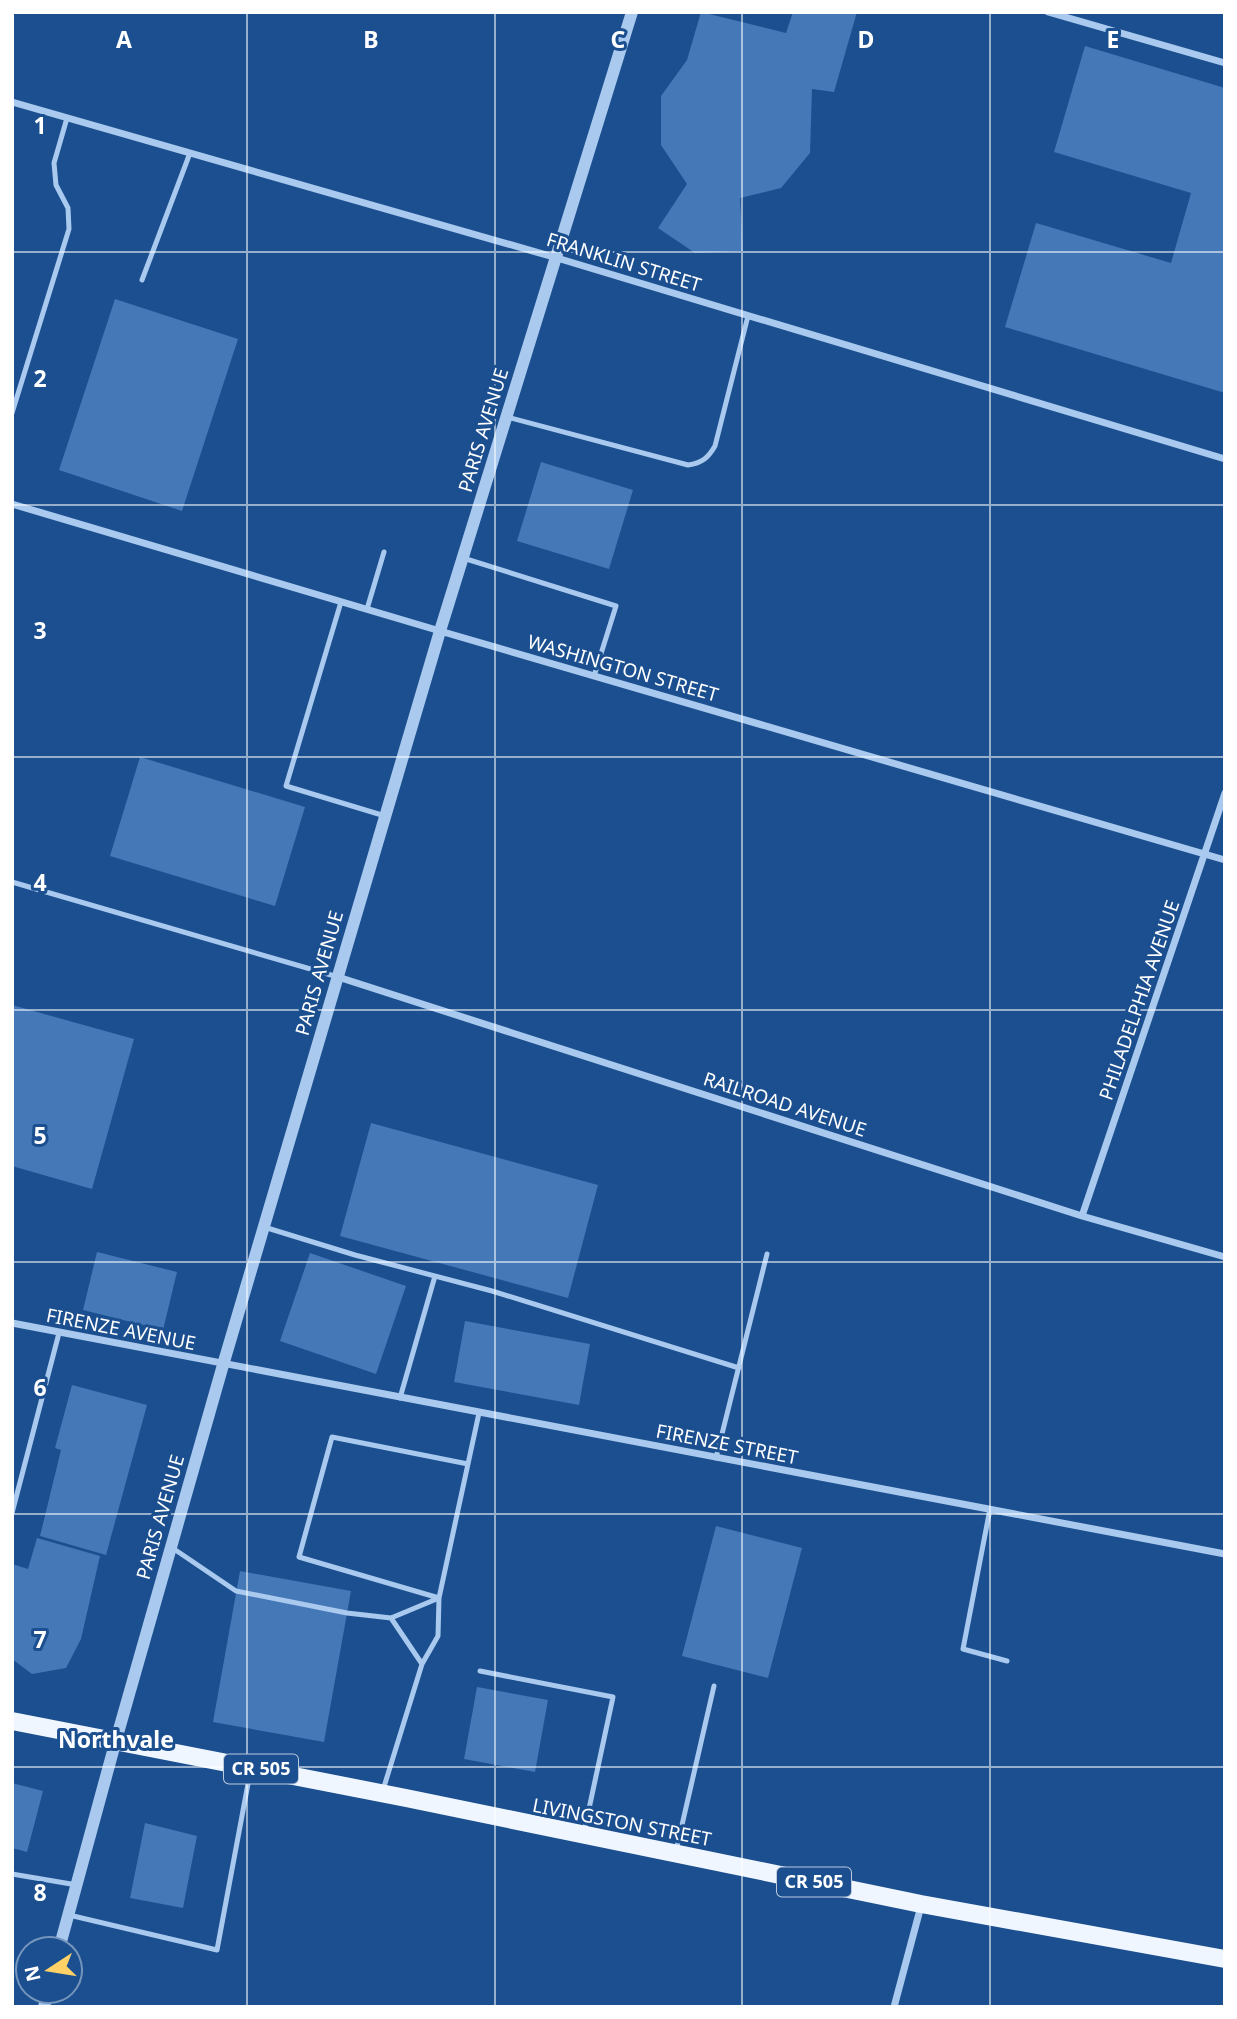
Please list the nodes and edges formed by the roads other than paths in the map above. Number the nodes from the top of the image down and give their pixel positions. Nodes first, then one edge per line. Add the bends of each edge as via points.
1 (632, 12) edge
2 (1048, 12) edge
3 (1225, 63) edge
4 (12, 102) edge
5 (67, 118) junction
6 (190, 153) junction
7 (557, 258) junction
8 (142, 280) dead end
9 (748, 316) junction
10 (12, 413) edge
11 (507, 417) junction
12 (1225, 459) edge
13 (12, 504) edge
14 (384, 552) dead end
15 (463, 558) junction
16 (341, 602) junction
17 (367, 609) junction
18 (440, 631) junction
19 (594, 676) junction
20 (1225, 793) edge
21 (385, 816) junction
22 (1206, 854) junction
23 (1225, 860) edge
24 (12, 882) edge
25 (338, 977) junction
26 (1082, 1216) junction
27 (264, 1227) junction
28 (766, 1254) dead end
29 (1225, 1257) edge
30 (435, 1276) junction
31 (12, 1323) edge
32 (59, 1333) junction
33 (223, 1365) junction
34 (739, 1368) junction
35 (400, 1398) junction
36 (479, 1413) junction
37 (716, 1458) junction
38 (468, 1464) junction
39 (989, 1509) junction
40 (12, 1513) edge
41 (171, 1547) junction
42 (1225, 1554) edge
43 (439, 1598) junction
44 (391, 1618) junction
45 (1007, 1661) dead end
46 (422, 1664) junction
47 (480, 1671) dead end
48 (713, 1686) dead end
49 (12, 1721) edge
50 (116, 1740) junction
51 (251, 1767) junction
52 (382, 1794) junction
53 (583, 1835) junction
54 (676, 1854) junction
55 (12, 1874) edge
56 (77, 1885) junction
57 (921, 1904) junction
58 (69, 1915) junction
59 (63, 1935) edge
60 (1225, 1959) edge
61 (894, 2007) edge

1 - 7 street, PARIS AVENUE
2 - 3 street
4 - 5 street, FRANKLIN STREET
5 - 6 street, FRANKLIN STREET
5 - 10 lane via 54,163 56,185 68,208 69,229
6 - 7 street, FRANKLIN STREET
6 - 8 lane
7 - 9 street, FRANKLIN STREET
7 - 11 street, PARIS AVENUE
9 - 11 lane via 715,446 702,461 688,465
9 - 12 street, FRANKLIN STREET
11 - 15 street, PARIS AVENUE
13 - 16 street, WASHINGTON STREET
14 - 17 lane
15 - 18 street, PARIS AVENUE
15 - 19 lane via 615,606
16 - 17 street, WASHINGTON STREET
16 - 21 lane via 286,786
17 - 18 street, WASHINGTON STREET
18 - 19 street, WASHINGTON STREET
18 - 21 street, PARIS AVENUE
19 - 22 street, WASHINGTON STREET
20 - 22 street, PHILADELPHIA AVENUE
21 - 25 street, PARIS AVENUE
22 - 23 street, WASHINGTON STREET
22 - 26 street, PHILADELPHIA AVENUE
24 - 25 lane
25 - 26 street, RAILROAD AVENUE
25 - 27 street, PARIS AVENUE
26 - 29 street, RAILROAD AVENUE
27 - 30 lane
27 - 33 street, PARIS AVENUE
28 - 34 lane
30 - 34 lane
30 - 35 lane
31 - 32 street, FIRENZE AVENUE
32 - 33 street, FIRENZE AVENUE
32 - 40 lane
33 - 35 street, FIRENZE STREET
33 - 41 street, PARIS AVENUE
34 - 37 lane
35 - 36 street, FIRENZE STREET
36 - 37 street, FIRENZE STREET
36 - 38 lane
37 - 39 street, FIRENZE STREET
38 - 43 lane
38 - 43 lane via 332,1437 299,1557
39 - 42 street, FIRENZE STREET
39 - 45 lane via 963,1649
41 - 44 lane via 236,1591
41 - 50 street, PARIS AVENUE
43 - 44 lane
43 - 46 lane via 438,1636
44 - 46 lane
46 - 52 lane
47 - 53 lane via 613,1697
48 - 54 lane
49 - 50 main road, LIVINGSTON STREET / CR 505
50 - 51 main road, LIVINGSTON STREET / CR 505
50 - 56 street, PARIS AVENUE
51 - 52 main road, LIVINGSTON STREET / CR 505
51 - 58 lane via 217,1950
52 - 53 main road, LIVINGSTON STREET / CR 505
53 - 54 main road, LIVINGSTON STREET / CR 505
54 - 57 main road, LIVINGSTON STREET / CR 505
55 - 56 lane
56 - 58 street, PARIS AVENUE
57 - 60 main road, LIVINGSTON STREET / CR 505
57 - 61 street
58 - 59 street, PARIS AVENUE

